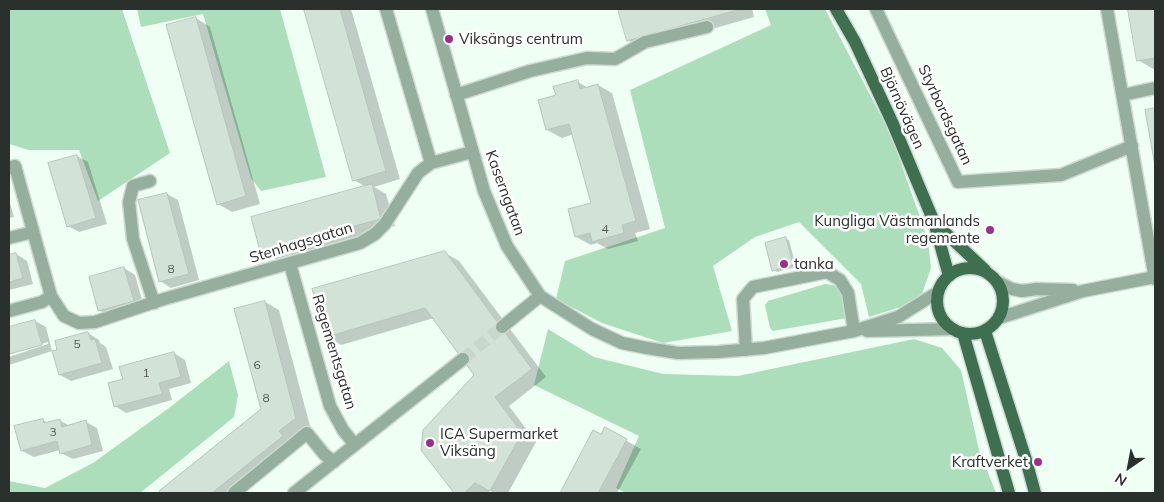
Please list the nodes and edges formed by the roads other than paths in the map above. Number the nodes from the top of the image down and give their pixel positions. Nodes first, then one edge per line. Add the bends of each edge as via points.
1 (386, 9) edge
2 (432, 9) edge
3 (836, 9) edge
4 (876, 9) edge
5 (1107, 9) edge
6 (708, 27) dead end
7 (1155, 88) edge
8 (456, 95) junction
9 (1123, 95) junction
10 (1132, 146) junction
11 (472, 152) junction
12 (431, 163) junction
13 (9, 168) edge
14 (150, 181) dead end
15 (934, 222) junction
16 (34, 232) junction
17 (9, 238) edge
18 (290, 264) junction
19 (948, 276) junction
20 (993, 277) junction
21 (1155, 277) edge
22 (1083, 290) junction
23 (938, 292) junction
24 (51, 296) junction
25 (540, 296) junction
26 (159, 301) junction
27 (9, 311) edge
28 (999, 318) junction
29 (502, 327) tunnel mouth
30 (958, 331) junction
31 (985, 331) junction
32 (854, 332) junction
33 (746, 350) junction
34 (463, 359) tunnel mouth
35 (355, 445) junction
36 (334, 462) junction
37 (234, 493) edge
38 (294, 493) edge
39 (1009, 493) edge
40 (1035, 493) edge

1 - 12 street
2 - 8 street, Kaserngatan
3 - 15 main road, Björnövägen via 855,42
4 - 10 street, Styrbordsgatan via 958,182 1060,175
5 - 9 street
6 - 8 street via 645,42 616,59 577,60
7 - 9 street
8 - 11 street, Kaserngatan
9 - 10 street
10 - 21 street
11 - 12 street, Stenhagsgatan
11 - 25 street, Kaserngatan via 507,246
12 - 18 street, Stenhagsgatan via 418,173 395,211 375,234 360,243
13 - 16 street, Stenhagsgatan via 14,166
14 - 26 street via 133,186 129,202 133,238
15 - 19 main road, Björnövägen
15 - 20 main road, Björnövägen
16 - 17 street
16 - 24 street, Stenhagsgatan
18 - 26 street, Stenhagsgatan
18 - 35 street, Regementsgatan via 330,406
19 - 20 main road via 968,268 979,269
19 - 23 main road
20 - 22 street via 1012,289 1022,291
20 - 28 main road via 1002,290 1004,300
21 - 22 street
22 - 28 street
23 - 30 main road via 939,313
23 - 32 street, Kaserngatan via 898,317
24 - 26 street, Stenhagsgatan via 64,316 79,322 95,322
24 - 27 street via 42,302
25 - 29 street
25 - 33 street, Kaserngatan via 592,329 622,343 678,353
28 - 31 main road
30 - 31 main road via 970,334
30 - 32 street, Kaserngatan
30 - 39 main road
31 - 40 main road
32 - 33 street, Kaserngatan
32 - 33 street via 848,293 840,280 827,272 754,288 743,299
34 - 35 street
35 - 36 street
36 - 37 street via 307,433
36 - 38 street

